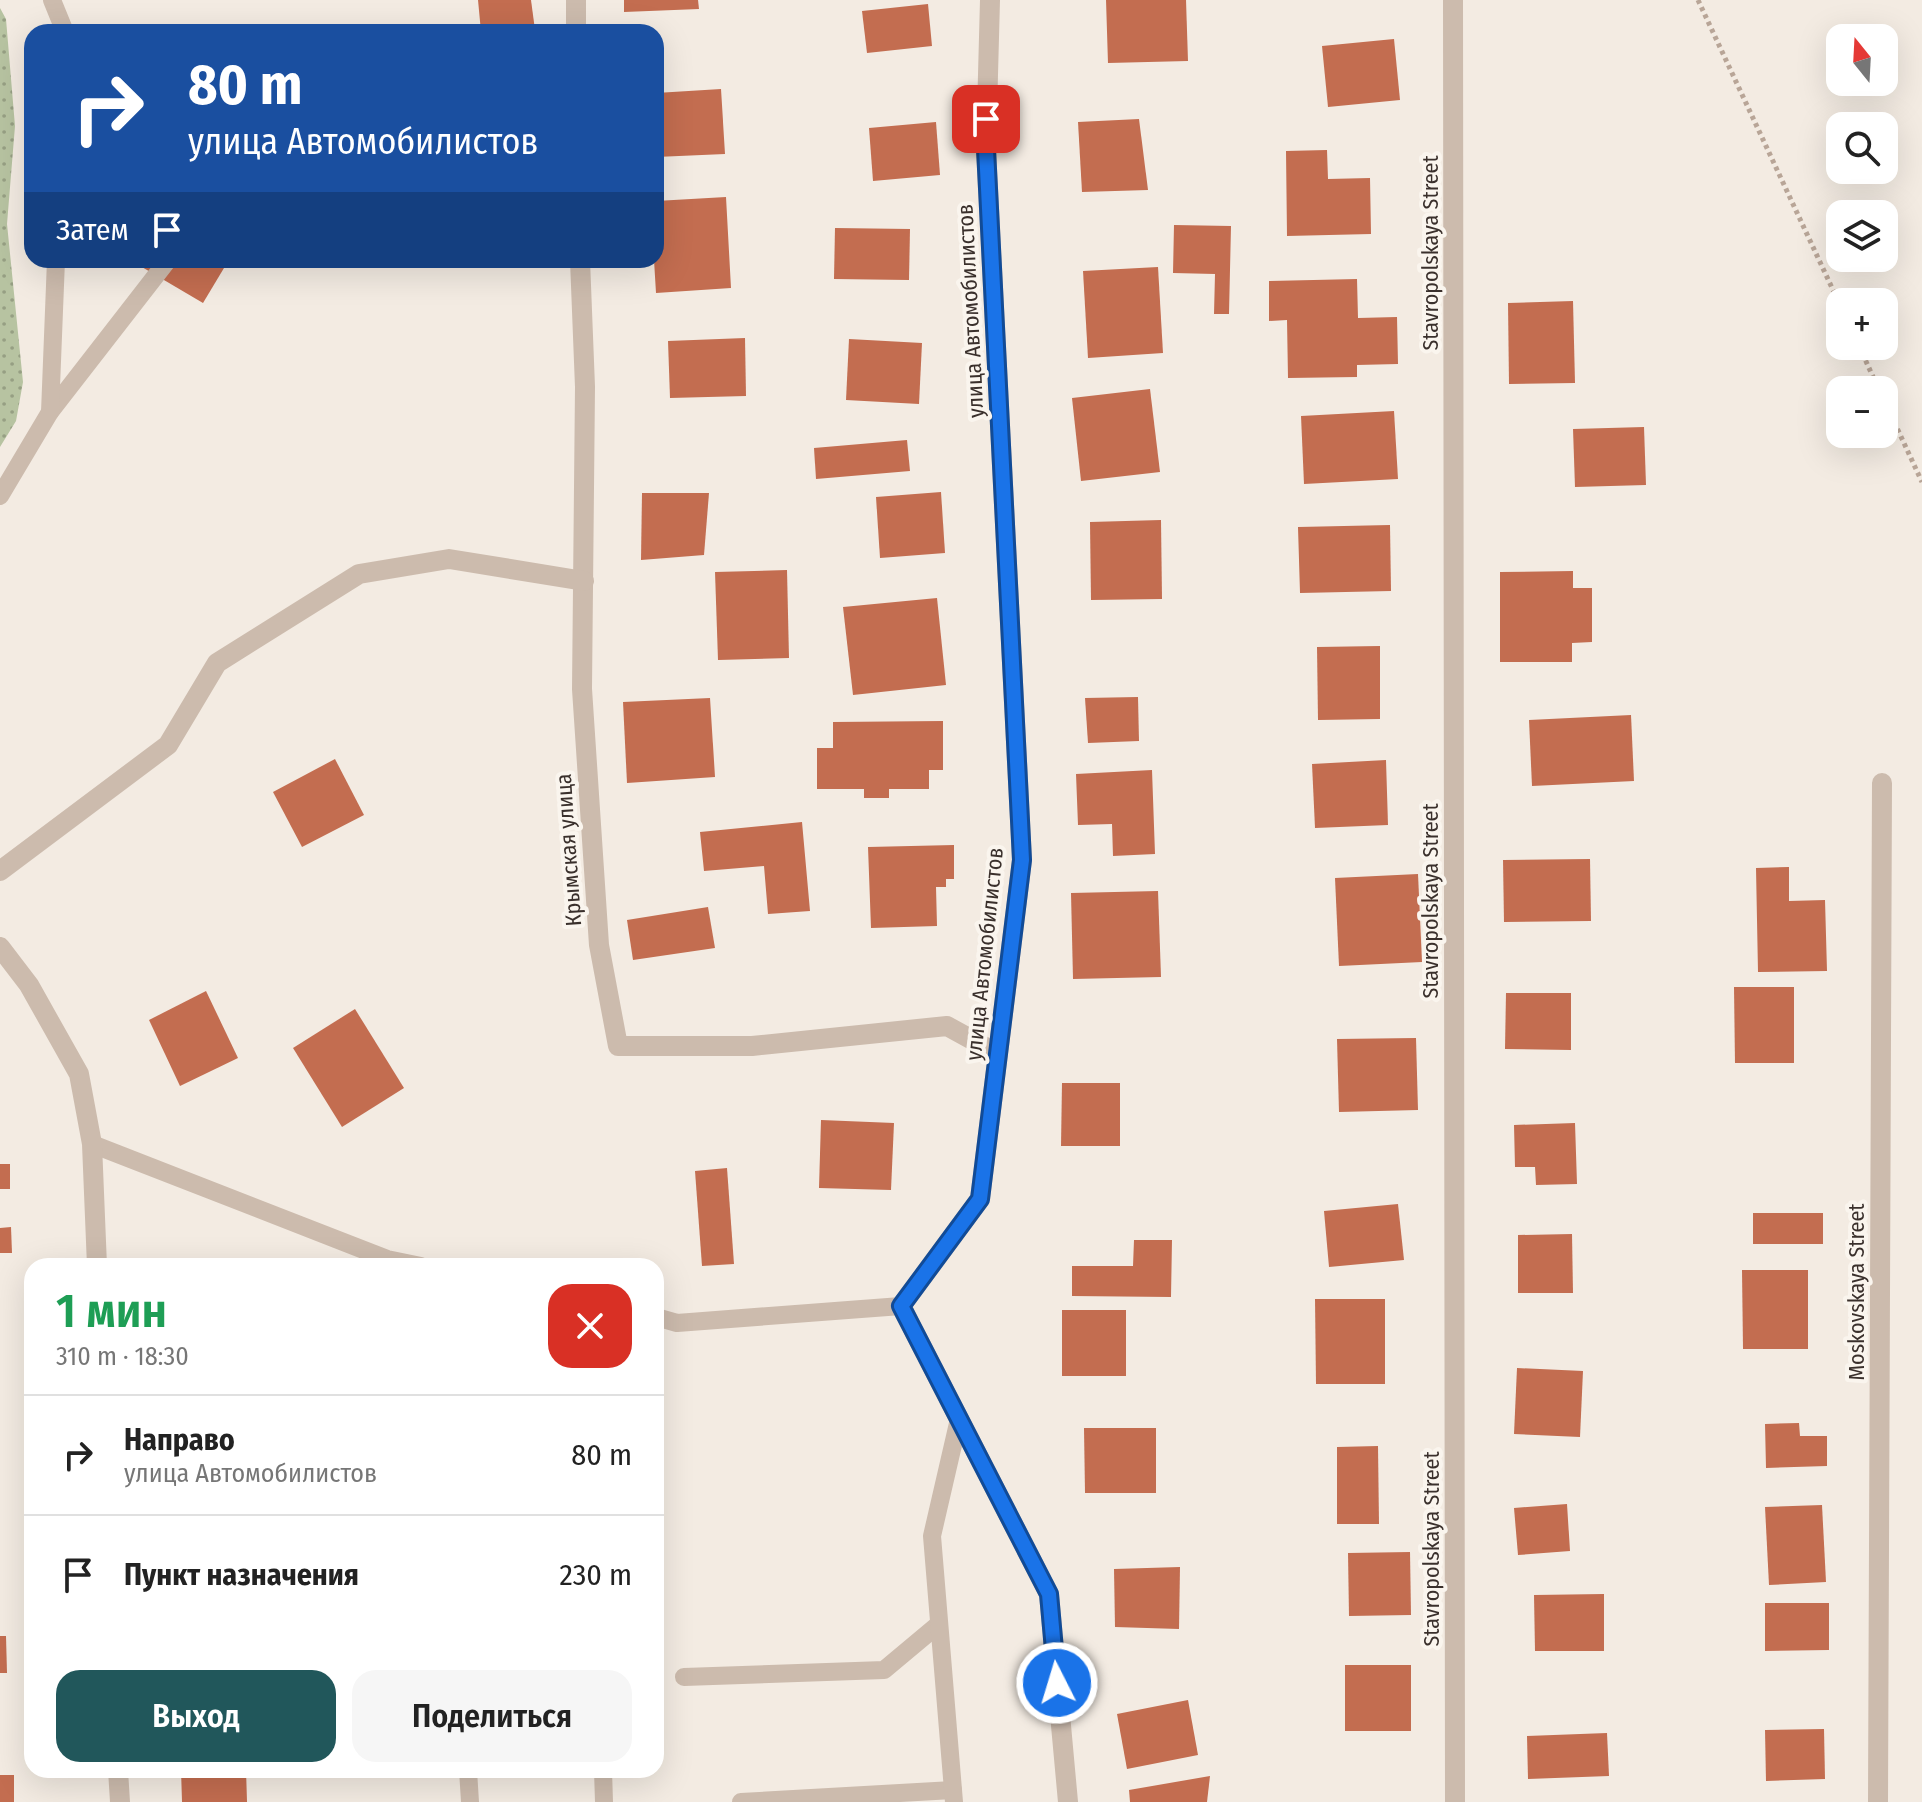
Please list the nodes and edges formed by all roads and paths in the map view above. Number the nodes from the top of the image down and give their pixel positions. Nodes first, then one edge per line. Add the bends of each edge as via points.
1 (52, 0) edge
2 (576, 0) edge
3 (990, 0) edge
4 (1453, 0) edge
5 (1698, 0) edge
6 (62, 24) edge
7 (576, 24) edge
8 (56, 268) edge
9 (162, 268) edge
10 (580, 268) edge
11 (1832, 288) edge
12 (50, 412) junction
13 (1898, 430) edge
14 (1922, 482) edge
15 (0, 496) edge
16 (584, 581) junction
17 (1882, 783) dead end
18 (0, 871) edge
19 (0, 947) edge
20 (998, 1054) junction
21 (92, 1144) junction
22 (97, 1258) edge
23 (377, 1258) edge
24 (901, 1306) junction
25 (664, 1319) edge
26 (959, 1419) junction
27 (939, 1624) junction
28 (684, 1677) dead end
29 (118, 1778) edge
30 (468, 1778) edge
31 (603, 1778) edge
32 (953, 1796) edge
33 (120, 1802) edge
34 (470, 1802) edge
35 (604, 1802) edge
36 (741, 1802) edge
37 (1068, 1802) edge
38 (1455, 1802) edge
39 (1878, 1802) edge

1 - 6 lane
2 - 7 street
3 - 20 street, улица Автомобилистов via 986,149 1022,860
4 - 38 street, Stavropolskaya Street
5 - 11 path
8 - 12 lane
9 - 12 lane
10 - 16 street, Крымская улица
12 - 15 lane
13 - 14 path
16 - 18 street via 449,559 359,574 217,663 168,745
16 - 20 street, Крымская улица via 582,689 599,945 618,1046 752,1046 947,1026
17 - 39 street, Moskovskaya Street
19 - 21 street via 29,985 79,1074
20 - 24 street, улица Автомобилистов via 980,1199
21 - 22 street
21 - 23 lane
24 - 25 lane via 677,1323
24 - 26 street
26 - 27 lane via 932,1536
26 - 37 street via 1049,1594
27 - 28 lane via 884,1670
27 - 32 lane
29 - 33 street
30 - 34 lane
31 - 35 lane
32 - 36 lane

